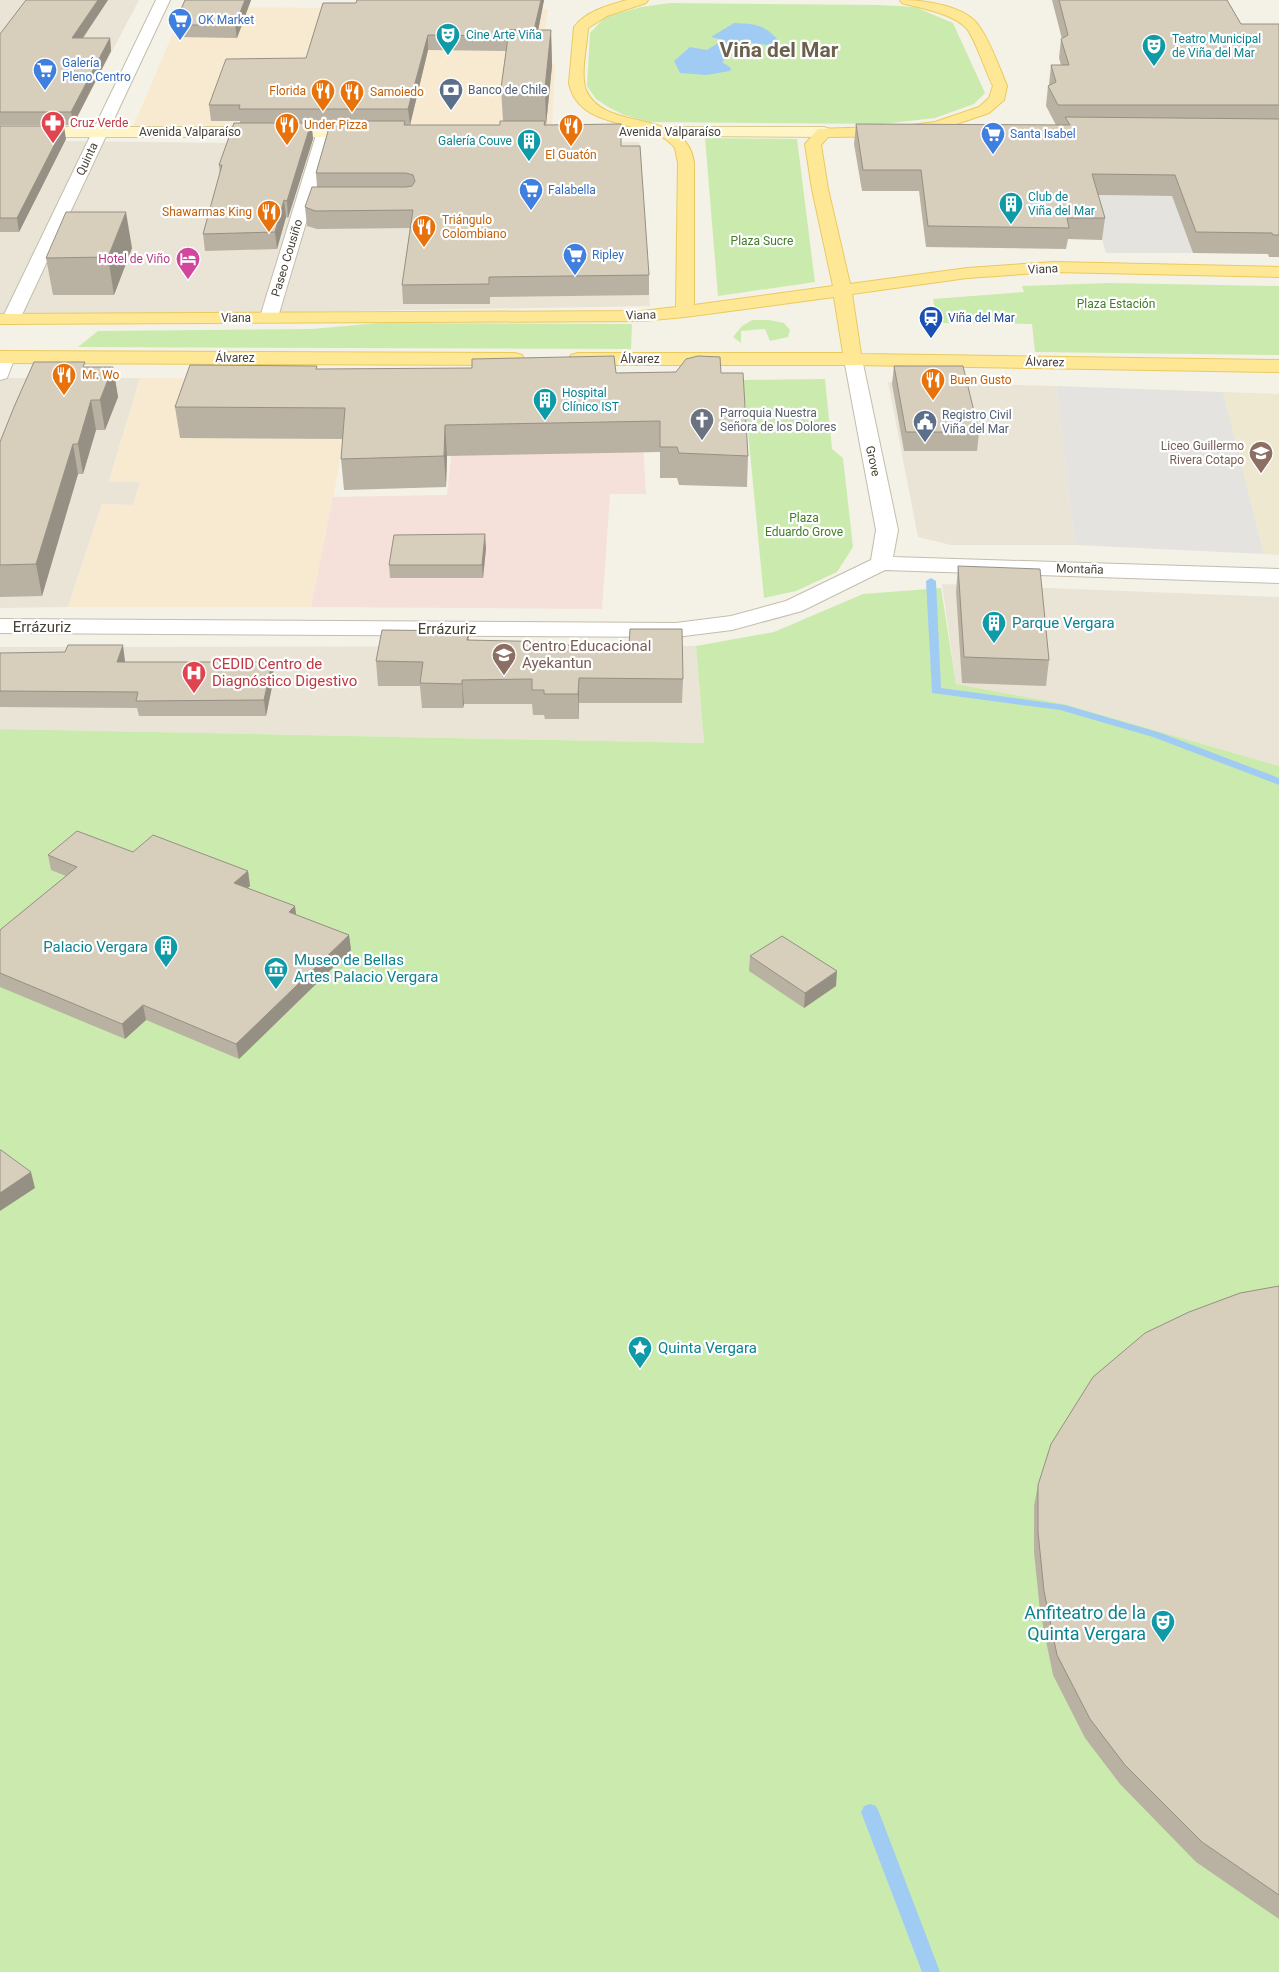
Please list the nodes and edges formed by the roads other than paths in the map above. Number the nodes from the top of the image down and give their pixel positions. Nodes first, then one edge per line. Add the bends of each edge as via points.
1 (163, 0) edge
2 (641, 0) edge
3 (906, 0) edge
4 (904, 131) junction
5 (968, 131) edge
6 (0, 132) edge
7 (100, 132) junction
8 (325, 132) junction
9 (381, 132) edge
10 (570, 132) edge
11 (659, 132) junction
12 (824, 132) junction
13 (306, 198) junction
14 (324, 198) edge
15 (1279, 272) edge
16 (842, 290) junction
17 (684, 312) junction
18 (269, 317) junction
19 (6, 318) edge
20 (65, 318) junction
21 (531, 359) edge
22 (560, 359) edge
23 (853, 359) junction
24 (2, 362) edge
25 (1279, 366) edge
26 (881, 563) junction
27 (1279, 576) edge
28 (0, 626) edge

1 - 7 street, Quinta
2 - 11 main road via 591,18 581,27 577,87 582,100 595,108
3 - 4 main road via 941,8 973,27 1000,86 996,100 984,110 936,126
4 - 5 street, Avenida Valparaíso
4 - 12 main road, Avenida Valparaíso
6 - 7 street, Avenida Valparaíso
7 - 8 street, Avenida Valparaíso
7 - 19 street, Quinta
8 - 9 street, Avenida Valparaíso
8 - 13 street, Paseo Cousiño
10 - 11 street, Avenida Valparaíso
11 - 12 street, Avenida Valparaíso
11 - 17 main road via 678,141 686,162
12 - 16 main road via 813,146
13 - 14 street, Paseo Cousiño
13 - 18 street, Paseo Cousiño
15 - 16 main road, Viana via 1054,267 967,273
16 - 17 main road, Viana
16 - 23 main road
17 - 18 main road, Viana via 642,316
18 - 20 main road, Viana
19 - 20 main road, Viana
20 - 24 main road via 24,337
21 - 24 main road, Álvarez
22 - 23 main road, Álvarez
23 - 25 main road, Álvarez
23 - 26 street, Grove via 887,530
26 - 27 street, Montaña
26 - 28 street, Errázuriz via 794,606 732,623 676,630

